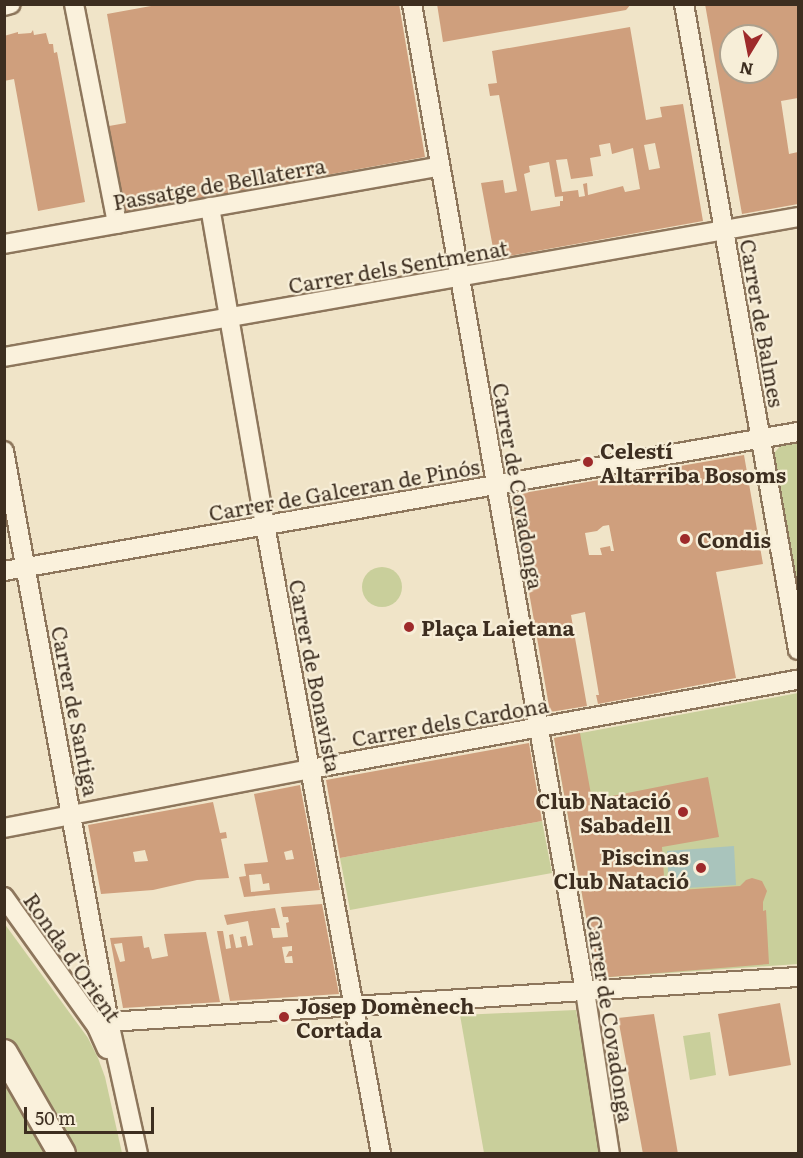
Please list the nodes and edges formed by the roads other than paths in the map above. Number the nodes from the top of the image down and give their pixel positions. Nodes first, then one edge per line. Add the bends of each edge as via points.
1 (11, 4) edge
2 (74, 4) edge
3 (412, 4) edge
4 (684, 4) edge
5 (4, 6) edge
6 (440, 166) junction
7 (210, 207) junction
8 (798, 218) edge
9 (117, 224) junction
10 (724, 230) junction
11 (4, 244) edge
12 (461, 278) junction
13 (230, 318) junction
14 (4, 357) edge
15 (798, 432) edge
16 (761, 440) junction
17 (4, 451) edge
18 (496, 485) junction
19 (265, 525) junction
20 (26, 567) junction
21 (4, 571) edge
22 (798, 650) edge
23 (798, 680) edge
24 (539, 728) junction
25 (311, 769) junction
26 (73, 815) junction
27 (4, 828) edge
28 (4, 897) edge
29 (798, 977) edge
30 (103, 980) junction
31 (67, 984) junction
32 (585, 991) junction
33 (354, 1006) junction
34 (109, 1022) junction
35 (4, 1053) edge
36 (129, 1110) junction
37 (62, 1154) edge
38 (138, 1154) edge
39 (381, 1154) edge
40 (610, 1154) edge

1 - 5 street
2 - 9 street
3 - 6 street, Carrer de Covadonga
4 - 10 street, Carrer de Balmes
6 - 7 street, Passatge de Bellaterra
6 - 12 street, Carrer de Covadonga
7 - 9 street, Passatge de Bellaterra
7 - 13 street, Carrer de Bonavista
8 - 10 street, Carrer dels Sentmenat
9 - 11 street, Passatge de Bellaterra
10 - 12 street, Carrer dels Sentmenat
10 - 16 street, Carrer de Balmes
12 - 13 street, Carrer dels Sentmenat
12 - 18 street, Carrer de Covadonga
13 - 14 street, Carrer dels Sentmenat
13 - 19 street, Carrer de Bonavista
15 - 16 street, Carrer de Galceran de Pinós
16 - 18 street, Carrer de Galceran de Pinós
16 - 22 street, Carrer de Balmes
17 - 20 street, Carrer de Santiga
18 - 19 street, Carrer de Galceran de Pinós
18 - 24 street, Carrer de Covadonga
19 - 20 street, Carrer de Galceran de Pinós
19 - 25 street, Carrer de Bonavista
20 - 21 street, Carrer de Galceran de Pinós
20 - 26 street, Carrer de Santiga
23 - 24 street, Carrer dels Cardona
24 - 25 street, Carrer dels Cardona
24 - 32 street, Carrer de Covadonga
25 - 26 street, Carrer dels Cardona
25 - 33 street, Carrer de Bonavista
26 - 27 street, Carrer dels Cardona
26 - 30 street, Carrer de Santiga
28 - 31 street, Ronda d'Orient
29 - 32 street
30 - 31 street via 75,988
30 - 34 street, Carrer de Santiga
31 - 36 street, Ronda d'Orient via 97,1027
32 - 33 street
32 - 40 street, Carrer de Covadonga
33 - 34 street
33 - 39 street, Carrer de Bonavista
34 - 36 street, Carrer de Santiga
35 - 37 street
36 - 38 street, Carrer de Santiga

